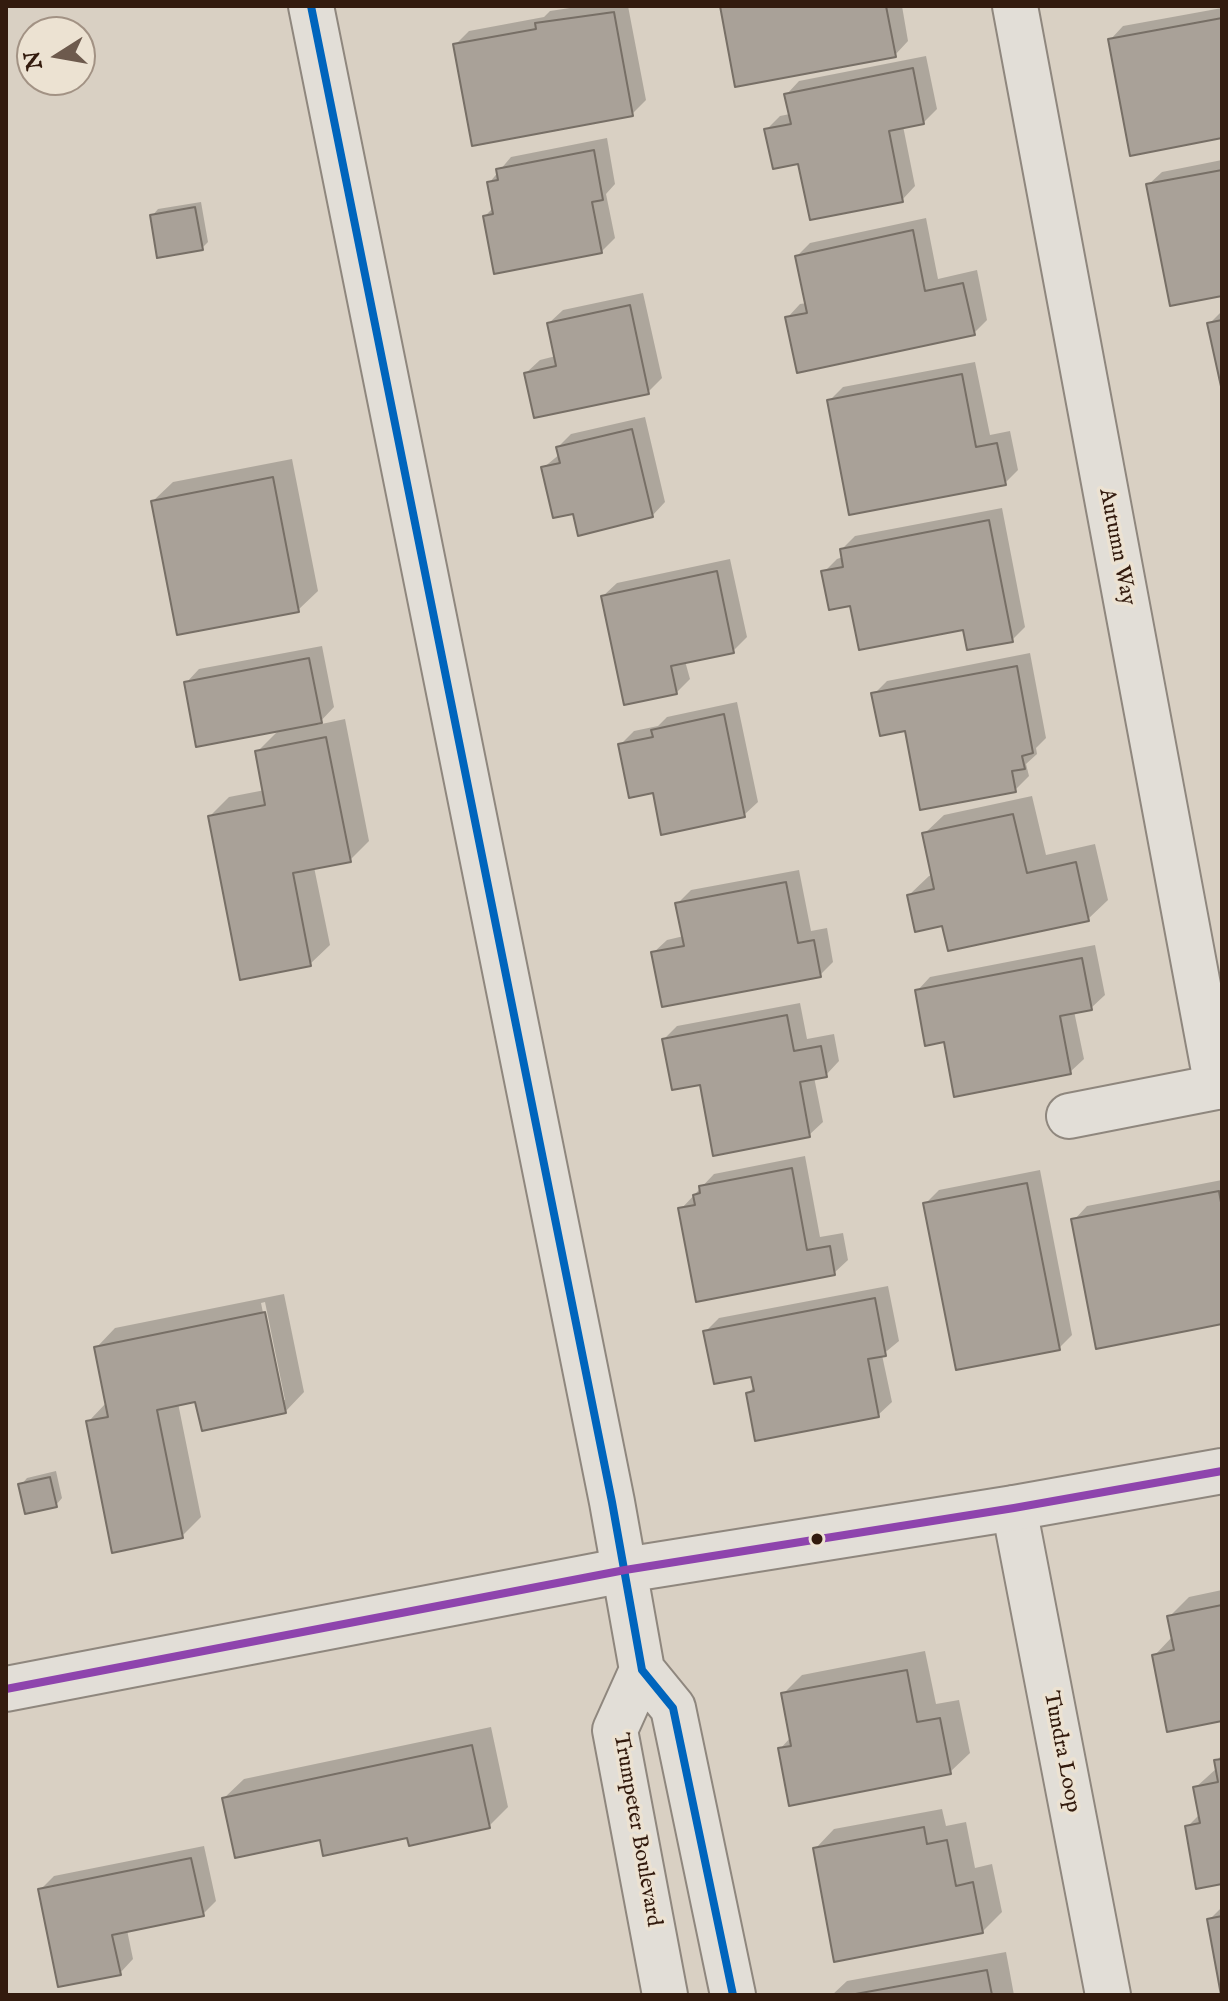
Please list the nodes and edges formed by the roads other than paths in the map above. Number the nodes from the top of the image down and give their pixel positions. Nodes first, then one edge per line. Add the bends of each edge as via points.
1 (311, 6) edge
2 (1015, 6) edge
3 (1219, 1087) edge
4 (1069, 1116) dead end
5 (1222, 1471) edge
6 (1014, 1508) junction
7 (625, 1570) junction
8 (642, 1670) junction
9 (6, 1689) edge
10 (665, 1995) edge
11 (733, 1995) edge
12 (1108, 1995) edge

1 - 7 street
2 - 3 street, Autumn Way
3 - 4 street, Autumn Way
5 - 6 street
6 - 7 street
6 - 12 street, Tundra Loop
7 - 8 street
7 - 9 street
8 - 10 street, Trumpeter Boulevard via 615,1730
8 - 11 street via 673,1708

